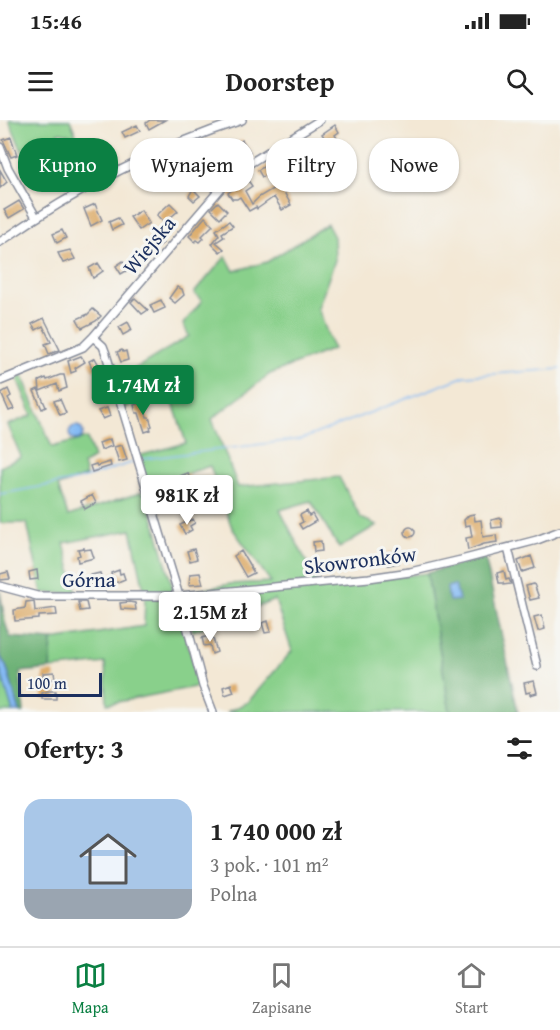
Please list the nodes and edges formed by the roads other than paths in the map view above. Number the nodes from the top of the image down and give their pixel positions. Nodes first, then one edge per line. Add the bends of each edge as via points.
1 (242, 120) edge
2 (320, 120) edge
3 (0, 147) edge
4 (36, 217) junction
5 (0, 242) edge
6 (93, 337) junction
7 (0, 381) edge
8 (560, 531) edge
9 (508, 548) junction
10 (0, 586) edge
11 (178, 596) junction
12 (537, 666) dead end
13 (213, 712) edge

1 - 4 street via 136,161
2 - 6 street, Wiejska via 234,173
3 - 4 street
4 - 5 street
6 - 7 street, Wiejska via 71,353
6 - 11 street via 106,354
8 - 9 street, Skowronków
9 - 11 street, Skowronków via 388,576
9 - 12 street
10 - 11 street, Górna via 38,596
11 - 13 street

